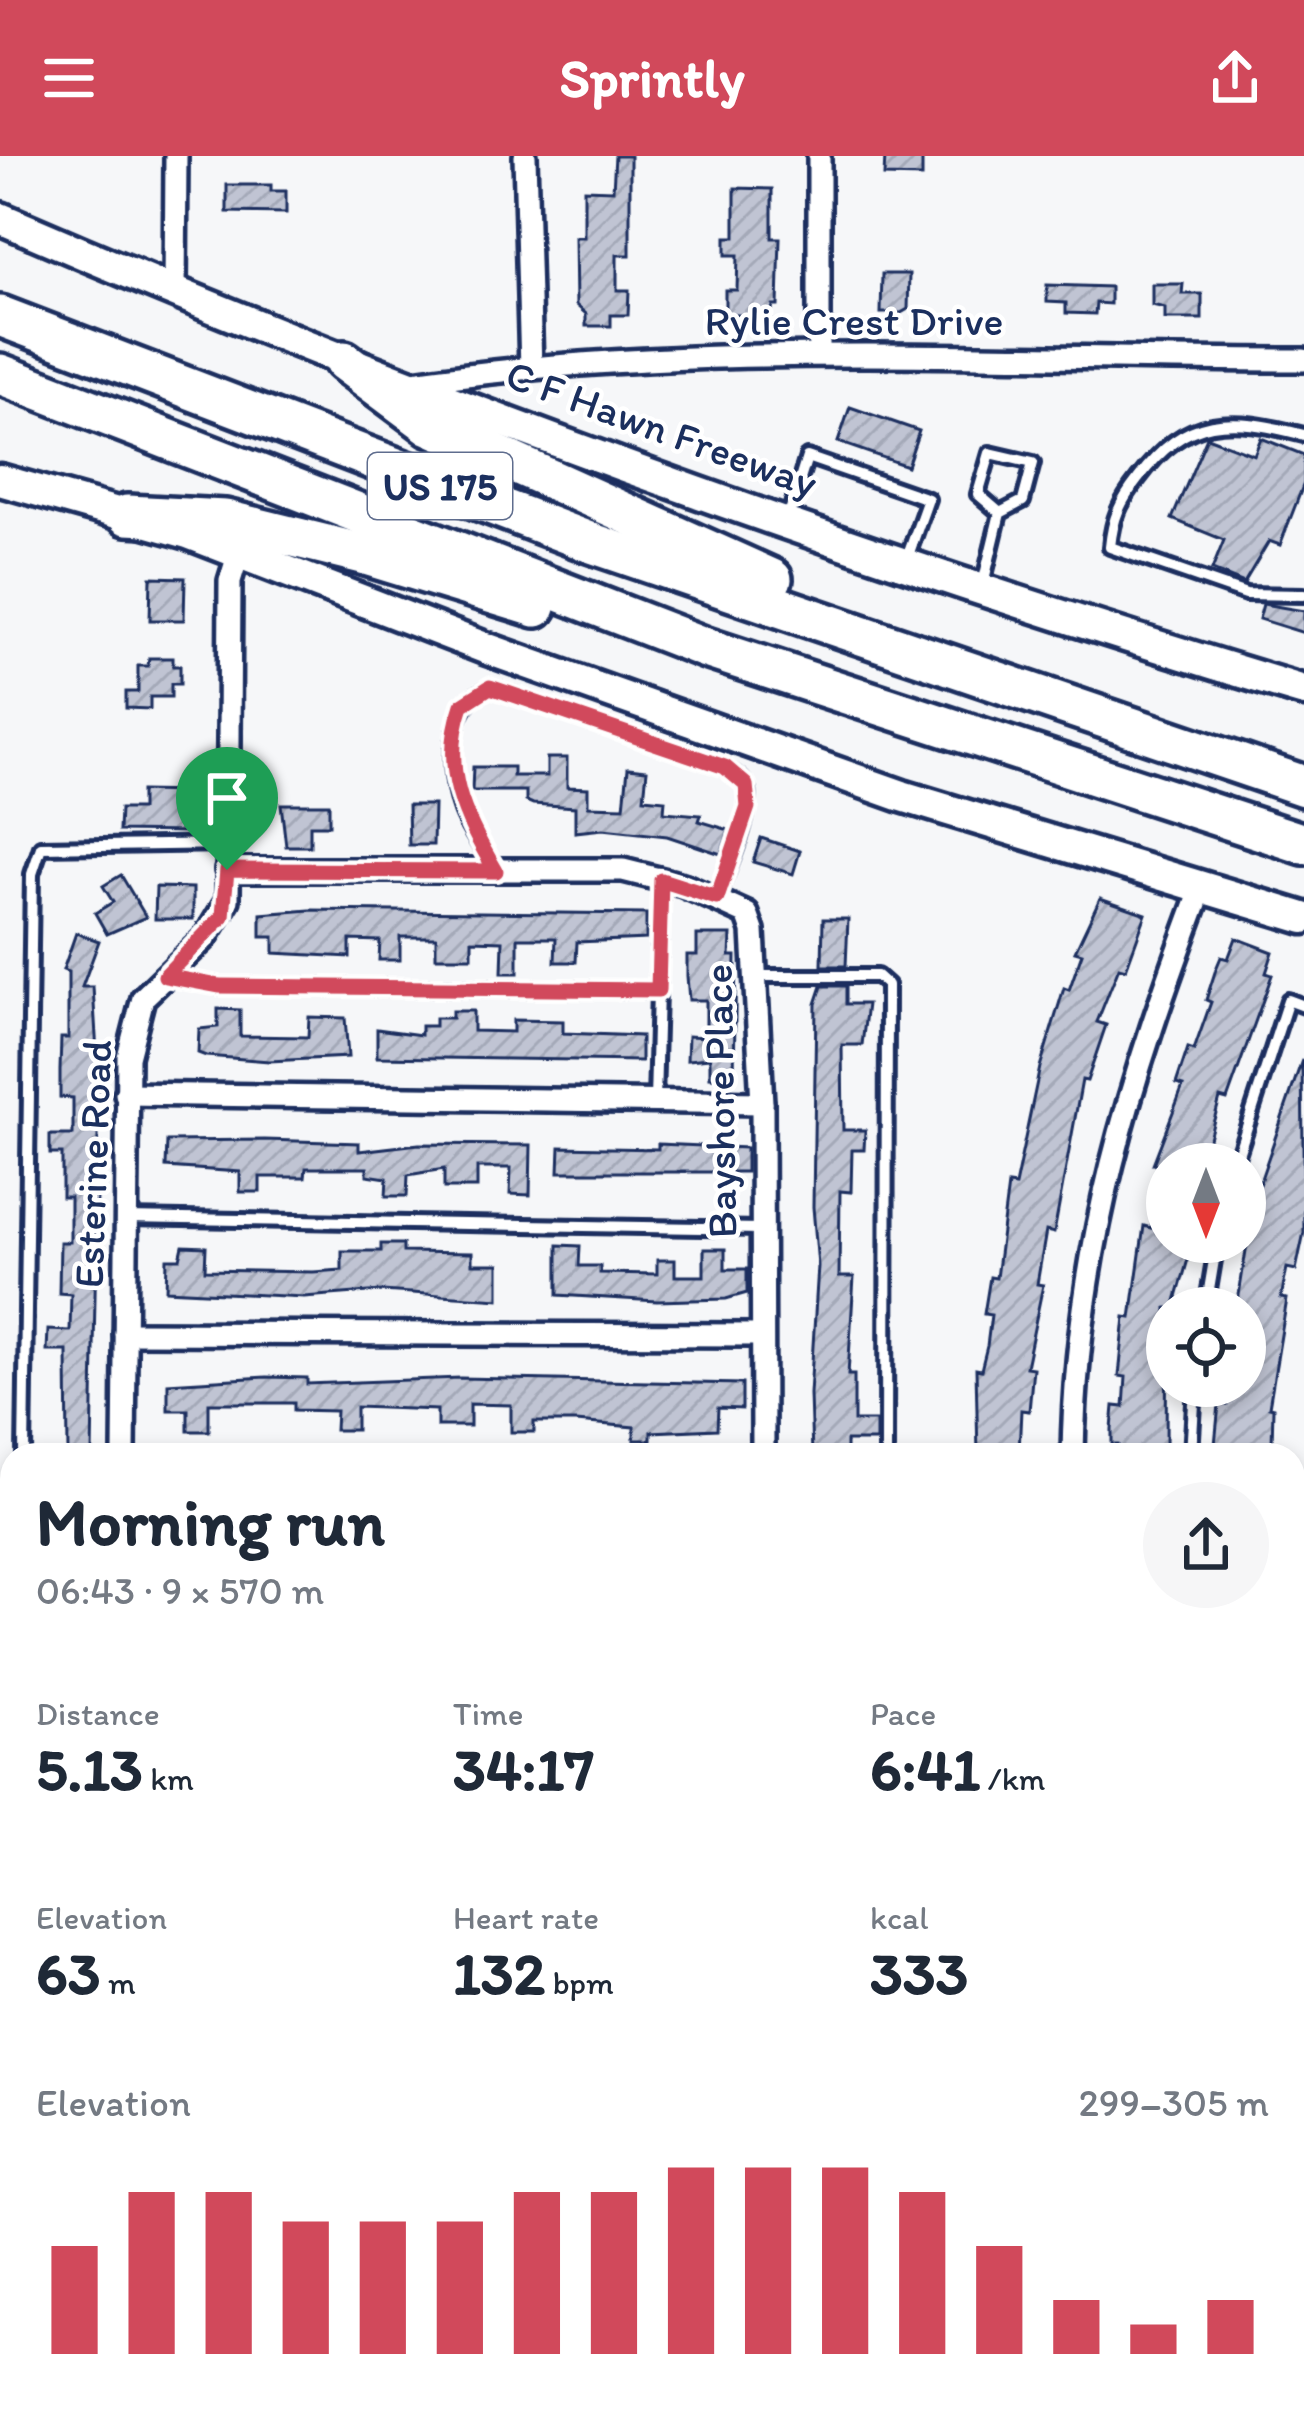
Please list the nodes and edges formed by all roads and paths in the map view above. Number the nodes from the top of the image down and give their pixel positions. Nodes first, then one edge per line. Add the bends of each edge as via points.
1 (176, 156) edge
2 (526, 156) edge
3 (819, 156) edge
4 (0, 218) edge
5 (175, 294) junction
6 (0, 316) edge
7 (819, 352) junction
8 (1304, 360) edge
9 (344, 361) junction
10 (531, 368) junction
11 (0, 374) edge
12 (406, 383) junction
13 (1304, 435) edge
14 (0, 480) edge
15 (1000, 513) junction
16 (127, 515) junction
17 (786, 526) junction
18 (238, 552) junction
19 (904, 566) junction
20 (981, 591) junction
21 (1304, 596) edge
22 (885, 643) junction
23 (706, 648) junction
24 (1303, 687) edge
25 (1105, 720) junction
26 (1304, 759) edge
27 (1304, 786) edge
28 (228, 844) junction
29 (1304, 844) edge
30 (227, 870) junction
31 (496, 871) junction
32 (661, 880) junction
33 (1202, 887) junction
34 (717, 898) junction
35 (1304, 918) edge
36 (165, 976) junction
37 (756, 976) junction
38 (658, 990) junction
39 (1304, 1006) edge
40 (125, 1094) junction
41 (655, 1101) junction
42 (762, 1103) junction
43 (1242, 1143) edge
44 (125, 1218) junction
45 (761, 1229) junction
46 (125, 1333) junction
47 (760, 1335) junction
48 (1194, 1407) edge
49 (24, 1443) edge
50 (124, 1443) edge
51 (764, 1443) edge
52 (886, 1443) edge
53 (1073, 1443) edge
54 (1192, 1443) edge

1 - 5 street
2 - 10 street
3 - 7 street
4 - 5 main road, C F Hawn Freeway
5 - 9 main road, C F Hawn Freeway
6 - 22 highway, US 175 via 589,542
7 - 8 street, Rylie Crest Drive
7 - 10 street, Rylie Crest Drive
9 - 12 main road, C F Hawn Freeway
9 - 22 highway via 430,424 841,609
10 - 12 street, Rylie Crest Drive
11 - 23 highway, US 175
12 - 17 main road, C F Hawn Freeway
13 - 21 lane via 1256,423 1192,429 1161,448 1125,496 1113,515 1111,547 1246,594
14 - 16 main road
15 - 15 lane via 1023,501 1033,464 990,453 978,494
15 - 20 lane
16 - 18 main road
16 - 23 highway via 225,520 363,554 639,642
17 - 19 main road, C F Hawn Freeway
17 - 19 lane via 807,457 928,499
18 - 28 street, Esterine Road via 230,581
18 - 33 main road via 902,796
19 - 20 main road, C F Hawn Freeway
20 - 24 main road, C F Hawn Freeway
22 - 25 highway, US 175
23 - 29 highway, US 175
25 - 26 highway
25 - 27 highway, US 175
28 - 30 street, Esterine Road
28 - 49 lane via 41,847 32,874
30 - 31 street
30 - 36 street, Esterine Road via 223,916
31 - 32 street via 623,870
31 - 34 lane via 455,788 462,705 490,687 740,777 748,807
32 - 34 street
32 - 38 lane
33 - 35 main road
33 - 53 street via 1140,1052 1096,1213
34 - 37 street, Bayshore Place via 747,914
36 - 38 lane via 219,986
36 - 40 street, Esterine Road via 143,998
37 - 42 street, Bayshore Place
37 - 52 lane via 877,976 887,985
38 - 41 lane
39 - 43 lane via 1288,1000
40 - 41 street
40 - 44 street, Esterine Road
41 - 42 street
42 - 45 street, Bayshore Place
44 - 45 lane
44 - 46 street, Esterine Road
45 - 47 street, Bayshore Place
46 - 47 street
46 - 50 street, Esterine Road
47 - 51 street, Bayshore Place
48 - 54 lane

